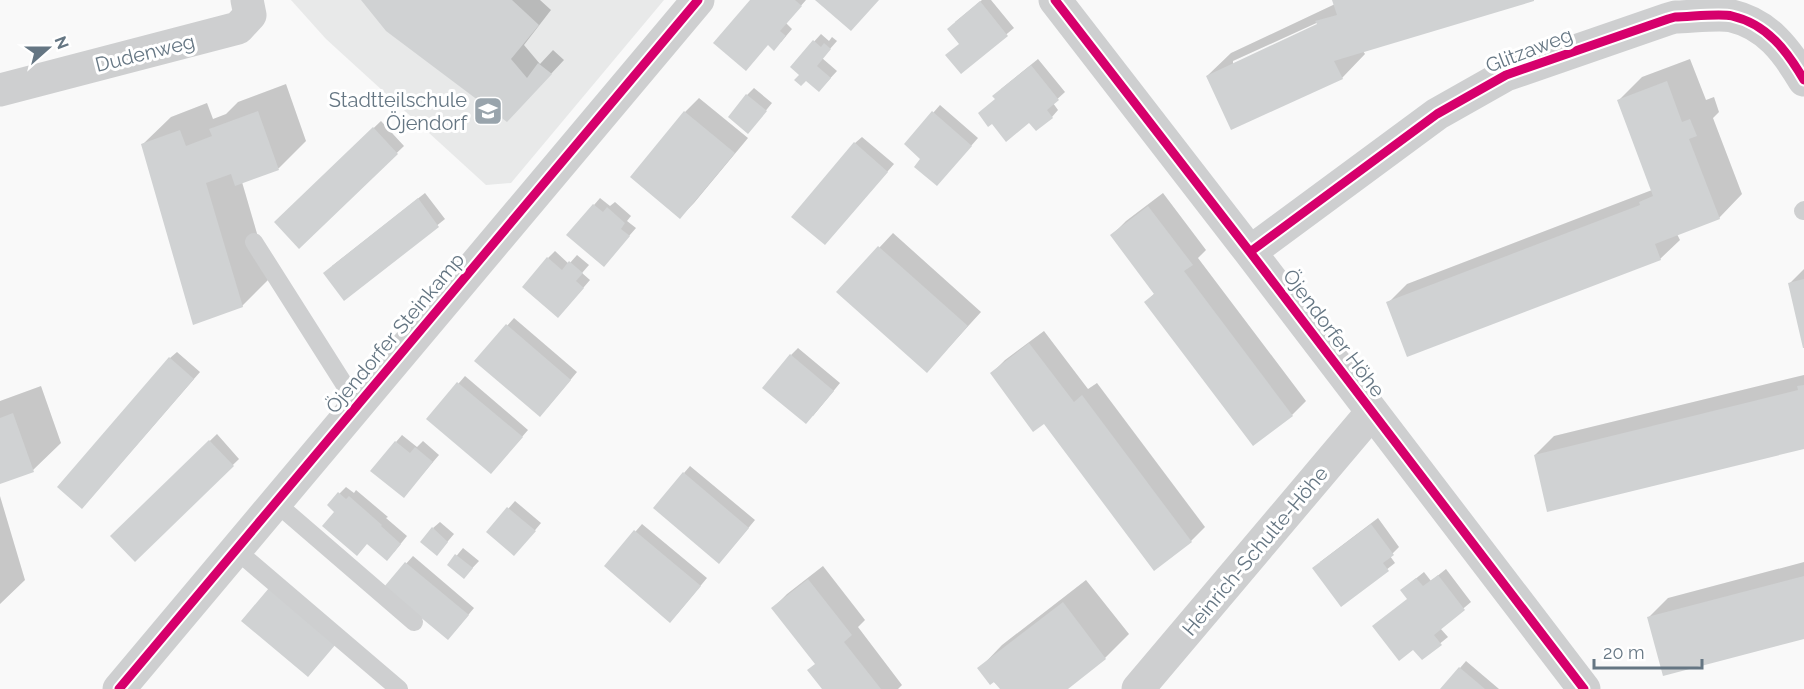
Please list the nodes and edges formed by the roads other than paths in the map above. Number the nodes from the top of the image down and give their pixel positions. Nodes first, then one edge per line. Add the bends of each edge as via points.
1 (698, 0) edge
2 (1055, 0) edge
3 (248, 8) edge
4 (1672, 9) edge
5 (1804, 80) edge
6 (0, 90) edge
7 (254, 242) dead end
8 (1250, 252) junction
9 (358, 406) junction
10 (1372, 412) junction
11 (276, 503) junction
12 (236, 550) junction
13 (414, 622) dead end
14 (119, 689) edge
15 (399, 689) edge
16 (1138, 689) edge
17 (1584, 689) edge

1 - 9 street, Öjendorfer Steinkamp
2 - 8 street, Öjendorfer Höhe
3 - 6 street, Dudenweg via 238,28
4 - 5 street, Glitzaweg via 1731,15 1755,26 1776,40
4 - 8 street, Glitzaweg via 1506,75 1437,114
7 - 9 lane
8 - 10 street, Öjendorfer Höhe
9 - 11 street, Öjendorfer Steinkamp
10 - 16 street, Heinrich-Schulte-Höhe
10 - 17 street, Öjendorfer Höhe
11 - 12 street, Öjendorfer Steinkamp
11 - 13 lane
12 - 14 street, Öjendorfer Steinkamp
12 - 15 lane

